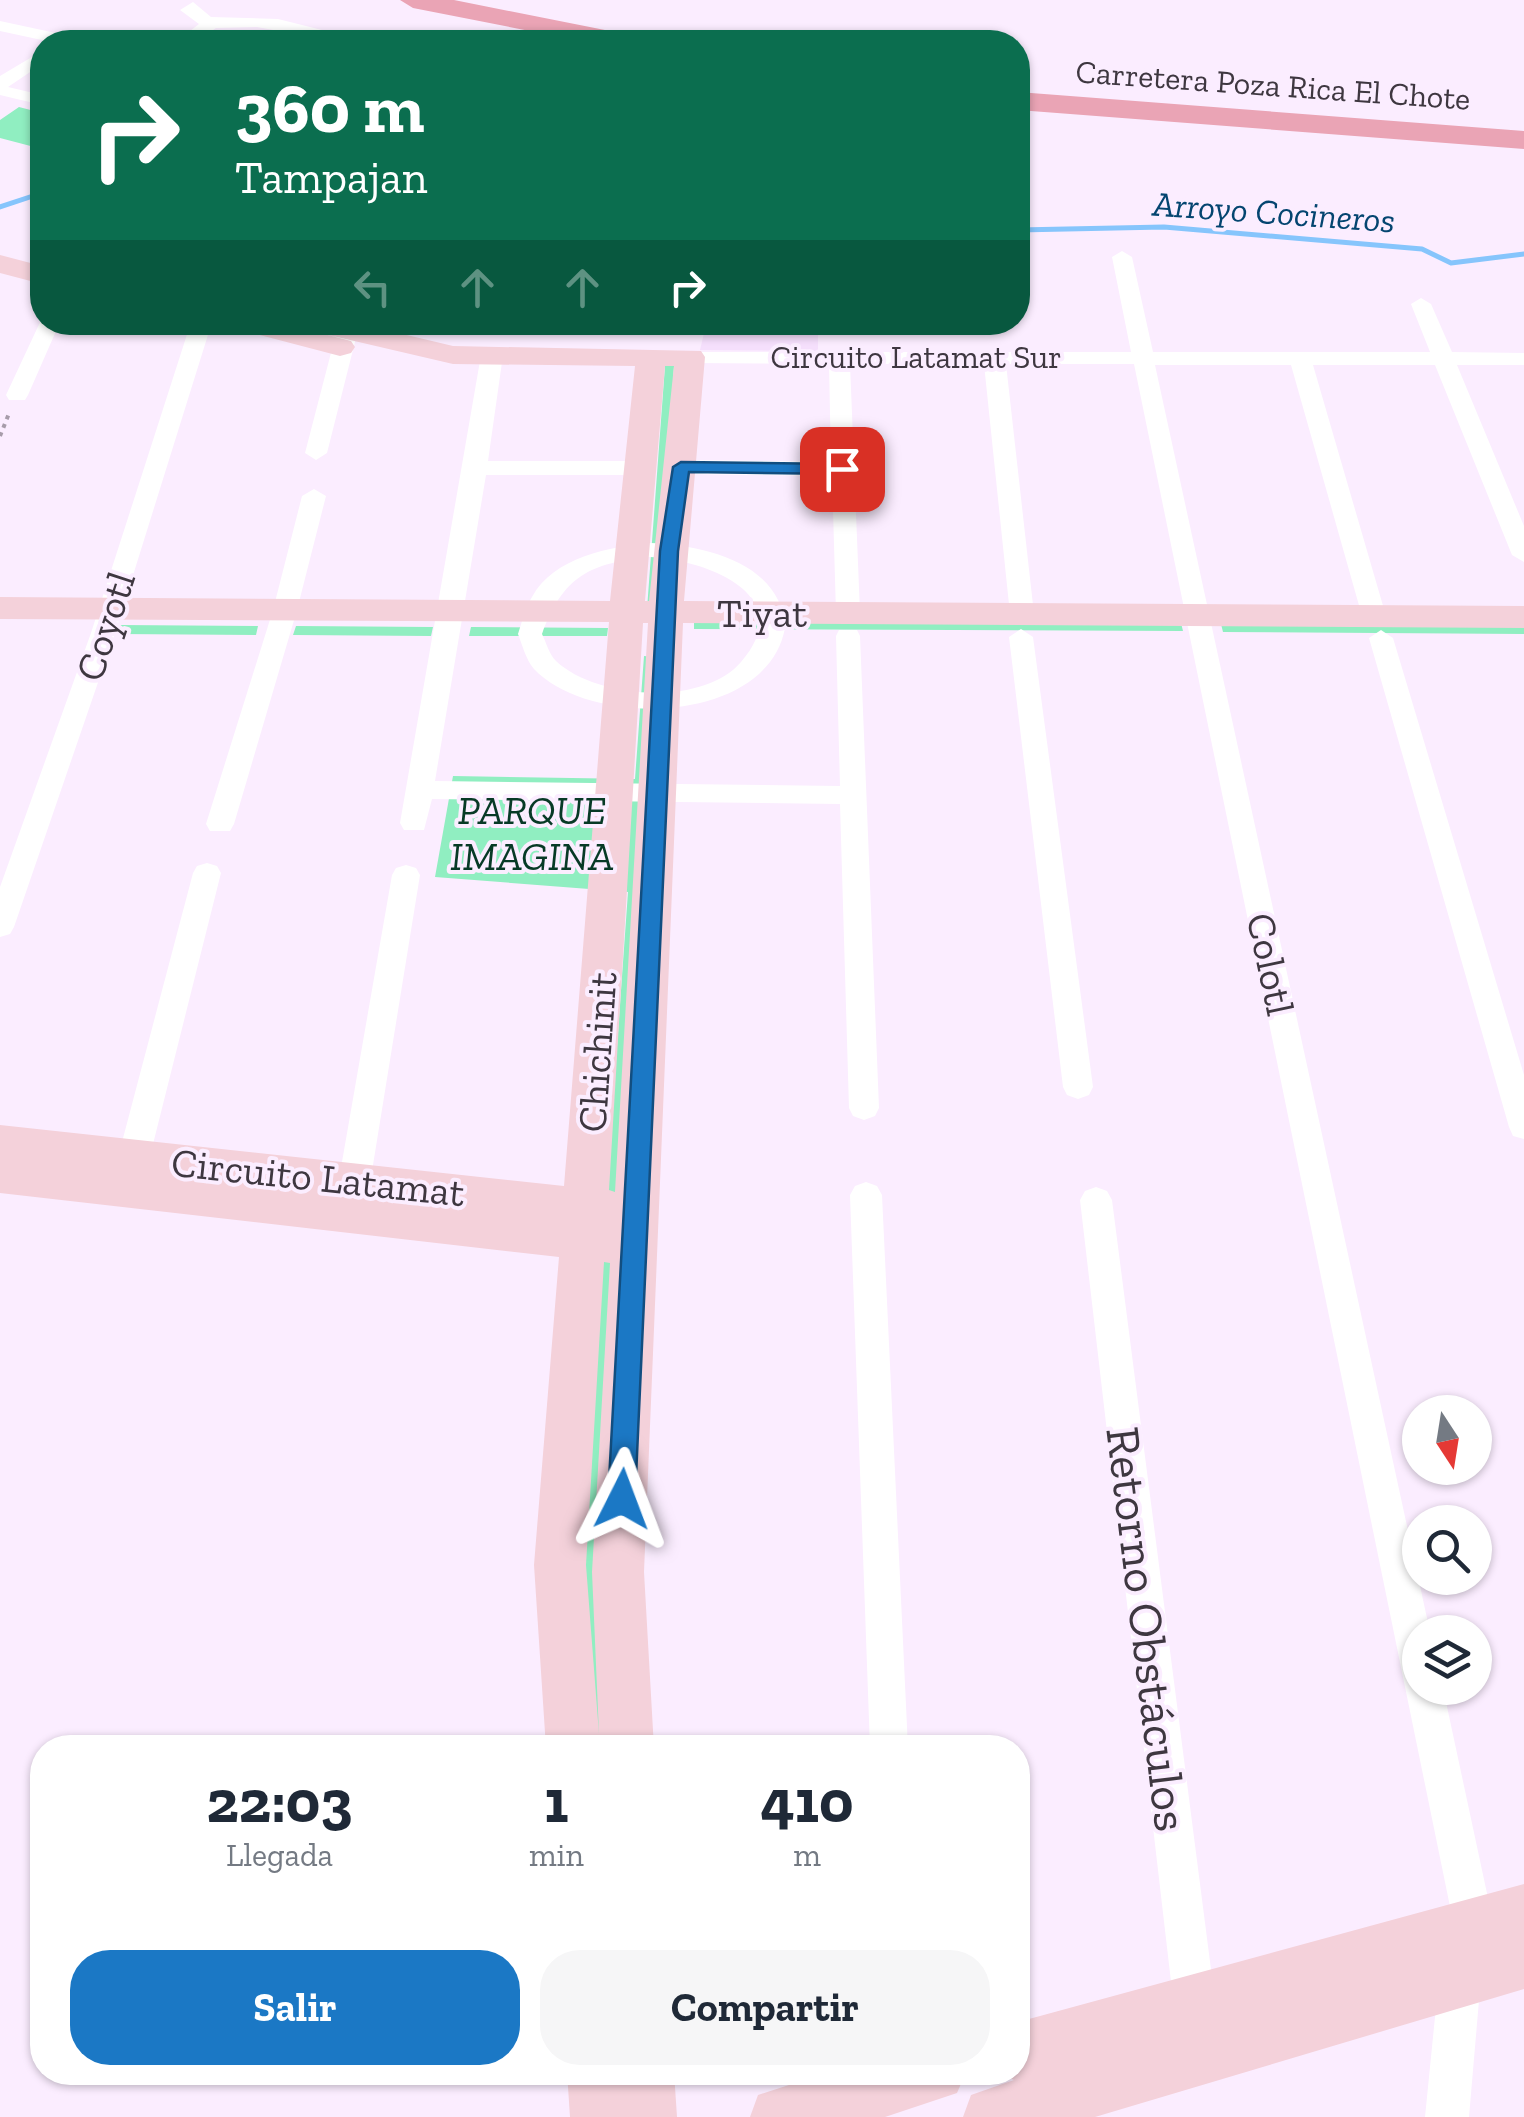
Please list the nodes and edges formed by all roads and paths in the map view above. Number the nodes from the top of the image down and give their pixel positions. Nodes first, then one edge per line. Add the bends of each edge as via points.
1 (413, 0) edge
2 (214, 22) junction
3 (262, 22) junction
4 (0, 26) edge
5 (202, 30) edge
6 (302, 30) edge
7 (564, 30) edge
8 (30, 33) edge
9 (30, 65) edge
10 (0, 87) edge
11 (30, 96) edge
12 (1030, 102) edge
13 (1524, 140) edge
14 (0, 249) edge
15 (30, 256) edge
16 (1122, 257) dead end
17 (0, 264) edge
18 (30, 272) edge
19 (1421, 304) dead end
20 (44, 335) edge
21 (198, 335) edge
22 (347, 335) edge
23 (349, 335) edge
24 (839, 356) junction
25 (994, 357) junction
26 (1143, 357) junction
27 (1300, 358) junction
28 (1445, 358) junction
29 (1524, 359) edge
30 (664, 362) junction
31 (491, 363) junction
32 (17, 394) dead end
33 (316, 453) dead end
34 (681, 467) junction
35 (476, 468) junction
36 (638, 468) junction
37 (842, 469) junction
38 (314, 496) dead end
39 (650, 551) junction
40 (1524, 555) edge
41 (0, 608) edge
42 (1524, 617) edge
43 (107, 621) junction
44 (281, 622) junction
45 (448, 623) junction
46 (532, 623) junction
47 (646, 624) junction
48 (771, 624) junction
49 (848, 625) junction
50 (1022, 626) junction
51 (1200, 626) junction
52 (1378, 627) junction
53 (0, 633) edge
54 (1524, 639) edge
55 (641, 702) junction
56 (420, 790) junction
57 (615, 792) junction
58 (657, 792) junction
59 (854, 795) junction
60 (414, 823) dead end
61 (220, 824) dead end
62 (208, 874) dead end
63 (406, 874) dead end
64 (0, 927) edge
65 (1078, 1087) dead end
66 (864, 1108) dead end
67 (1524, 1127) edge
68 (0, 1142) edge
69 (130, 1173) junction
70 (0, 1175) edge
71 (866, 1195) dead end
72 (352, 1198) junction
73 (1096, 1200) dead end
74 (584, 1225) junction
75 (635, 1228) junction
76 (1408, 1615) edge
77 (1428, 1705) edge
78 (573, 1735) edge
79 (626, 1735) edge
80 (888, 1735) edge
81 (1486, 1939) edge
82 (1524, 1960) edge
83 (1199, 2032) junction
84 (1030, 2051) edge
85 (598, 2085) edge
86 (645, 2085) edge
87 (912, 2086) edge
88 (600, 2117) edge
89 (647, 2117) edge
90 (780, 2117) edge
91 (992, 2117) edge
92 (1447, 2117) edge

1 - 7 main road
2 - 3 street
2 - 3 street via 185,5 247,8
2 - 5 street
3 - 6 street
4 - 8 street
9 - 10 street
10 - 11 street
12 - 13 main road, Carretera Poza Rica El Chote
14 - 15 street
16 - 26 street, Colotl
17 - 18 street
19 - 28 street
20 - 32 street
21 - 43 street, Coyotl
22 - 33 street
23 - 31 street, Circuito Latamat Sur via 419,367
24 - 25 street, Circuito Latamat Sur
24 - 30 street, Circuito Latamat Sur
24 - 37 street
25 - 26 street, Circuito Latamat Sur
25 - 50 street
26 - 27 street, Circuito Latamat Sur
26 - 51 street, Colotl
27 - 28 street, Circuito Latamat Sur
27 - 52 street
28 - 29 street, Circuito Latamat Sur
28 - 40 street
30 - 31 street, Circuito Latamat Sur
30 - 34 street, Chichinit
30 - 36 street, Chichinit
31 - 35 street
34 - 37 street
34 - 39 street, Chichinit
35 - 36 street
35 - 45 street
36 - 39 street, Chichinit
37 - 49 street
38 - 44 street
39 - 46 street via 588,563 554,583
39 - 47 street, Chichinit
39 - 48 street via 705,557 736,570 758,588
41 - 43 street, Tiyat
42 - 52 street, Tiyat
43 - 44 street, Tiyat
43 - 53 street, Tiyat
43 - 64 street, Coyotl
44 - 45 street, Tiyat
44 - 61 street
45 - 46 street, Tiyat
45 - 56 street
46 - 47 street, Tiyat
46 - 55 street via 538,658 558,678 586,692
47 - 48 street, Tiyat
47 - 55 street, Chichinit
48 - 49 street, Tiyat
48 - 55 street via 758,660 734,680 701,695
49 - 50 street, Tiyat
49 - 59 street
50 - 51 street, Tiyat
50 - 65 street
51 - 52 street, Tiyat
51 - 76 street, Colotl
52 - 54 street, Tiyat
52 - 67 street
55 - 57 street, Chichinit
55 - 58 street, Chichinit
56 - 57 street
56 - 60 street
57 - 58 street
57 - 74 street, Chichinit
58 - 59 street
58 - 75 street, Chichinit
59 - 66 street
62 - 69 street
63 - 72 street
68 - 69 street, Circuito Latamat
69 - 70 street, Circuito Latamat
69 - 72 street, Circuito Latamat
71 - 80 street
72 - 74 street, Circuito Latamat
73 - 83 street, Retorno Obstáculos
74 - 75 street, Circuito Latamat
74 - 78 street, Chichinit via 560,1566
75 - 79 street, Chichinit via 618,1572
77 - 81 street
81 - 82 street
81 - 83 street
81 - 92 street
83 - 84 street
83 - 91 street
85 - 88 street
86 - 89 street
87 - 90 street

